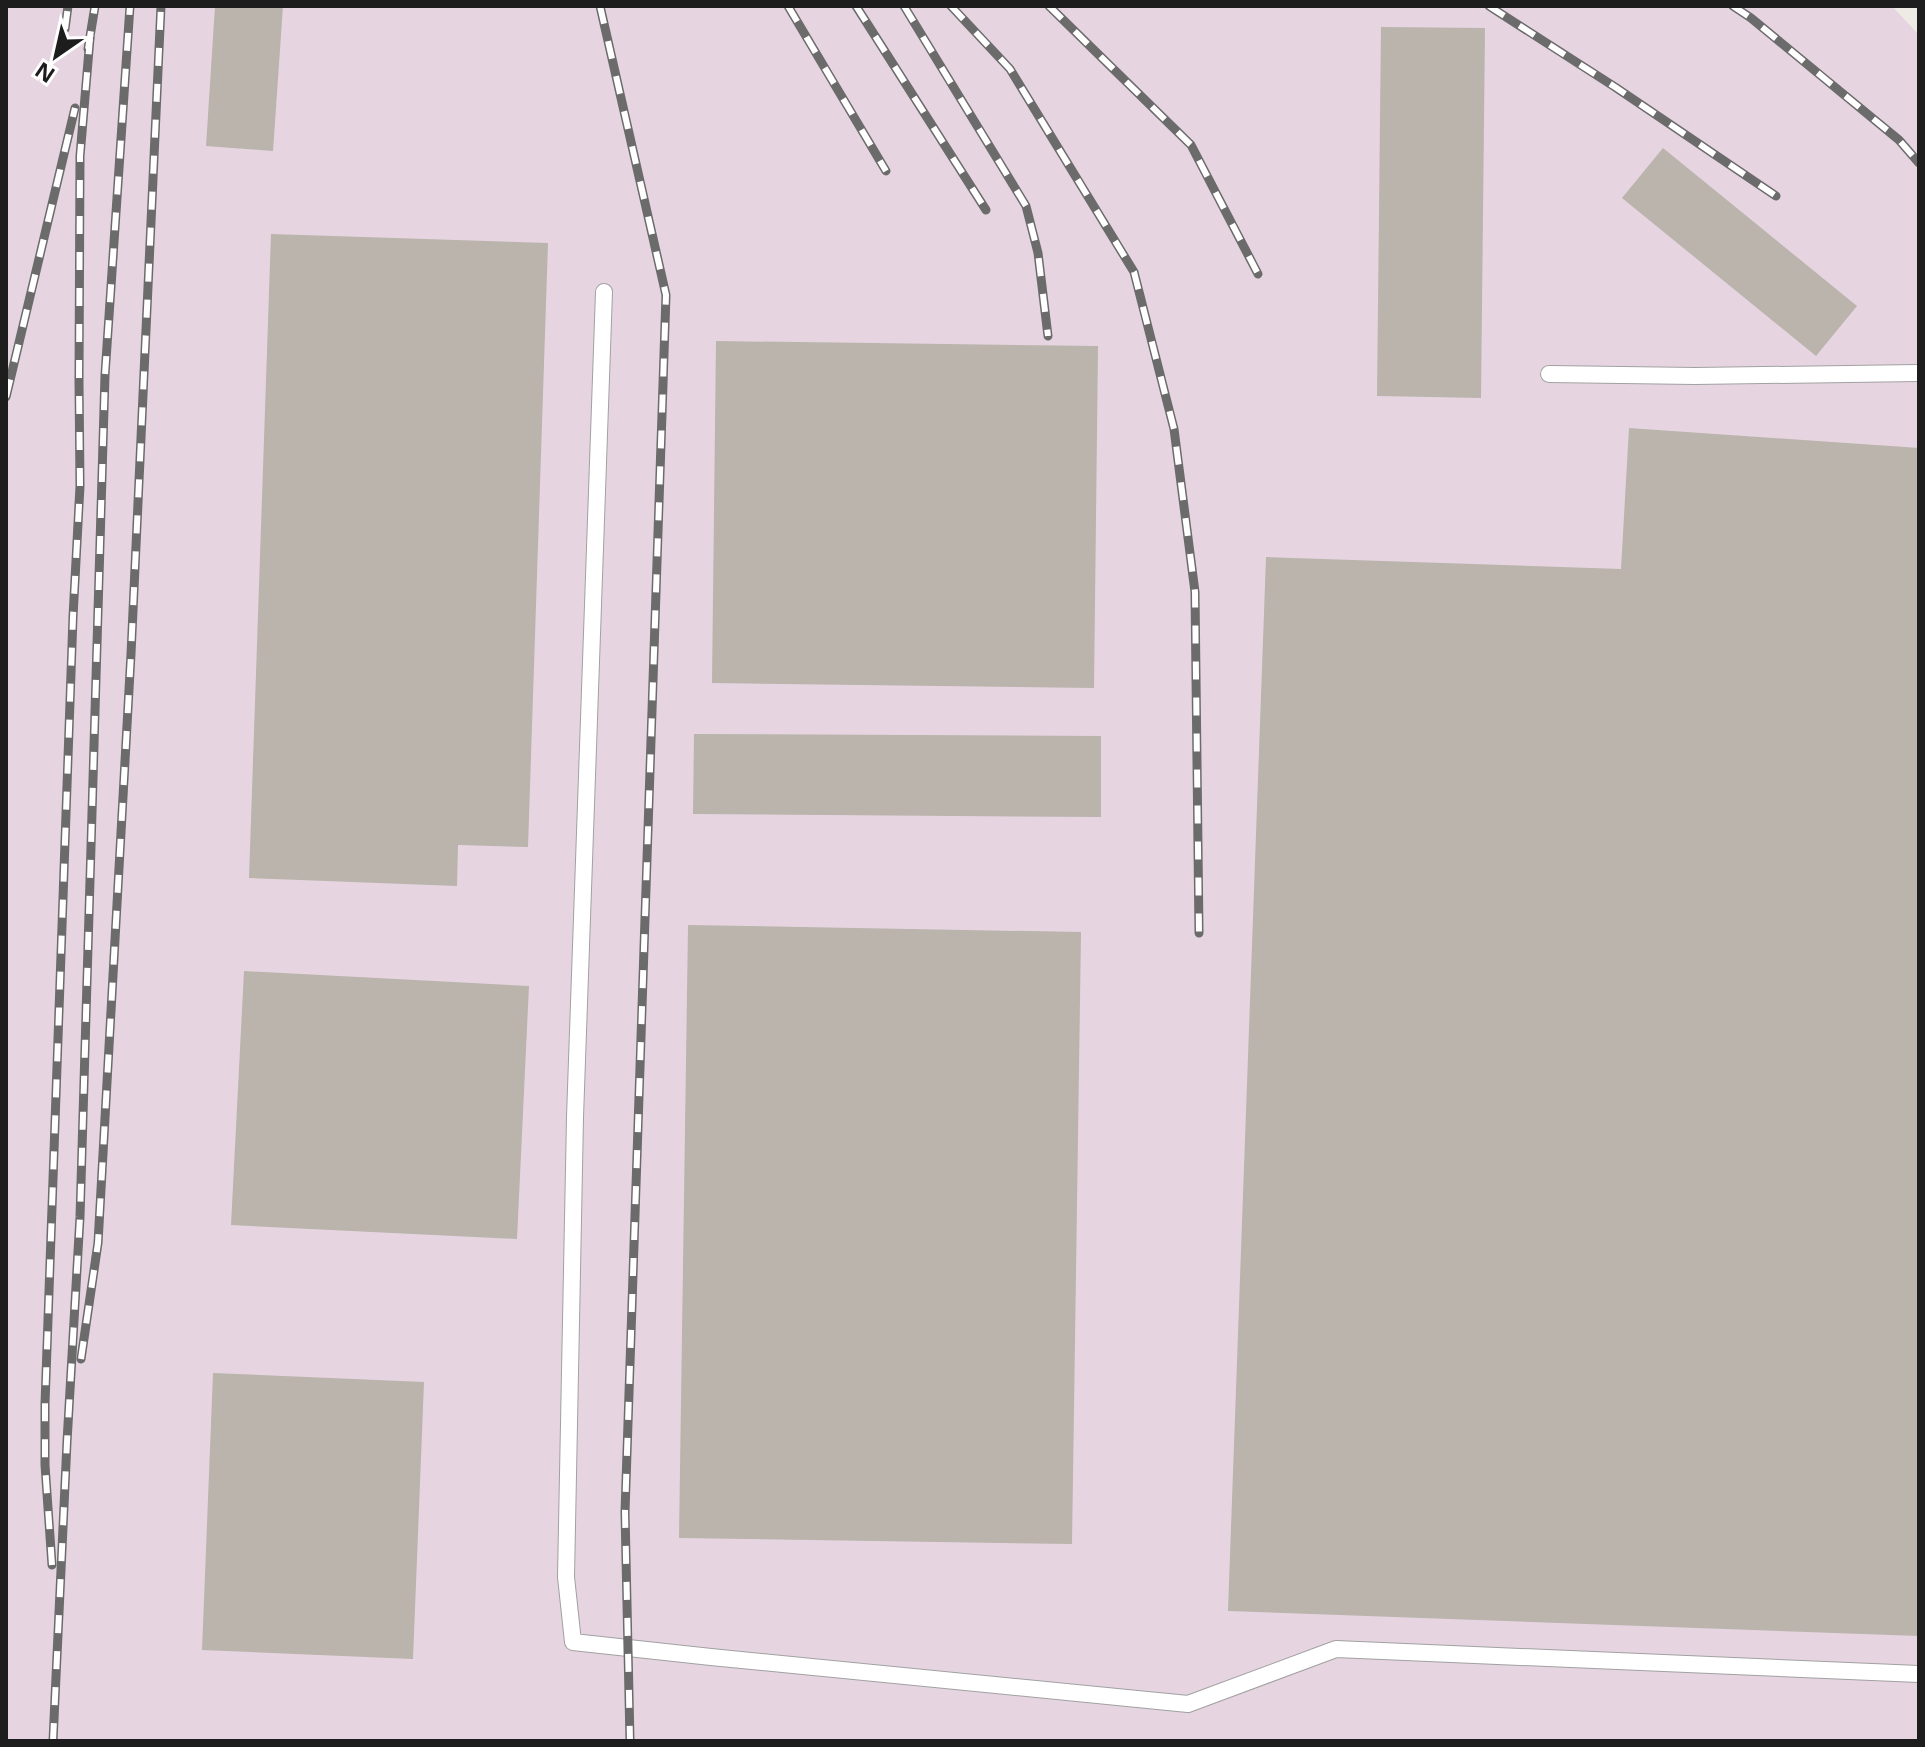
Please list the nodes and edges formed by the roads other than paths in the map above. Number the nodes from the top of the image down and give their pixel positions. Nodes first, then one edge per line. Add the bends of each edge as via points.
1 (604, 292) dead end
2 (1919, 373) edge
3 (1549, 374) dead end
4 (1919, 1674) edge

1 - 4 lane via 575,1117 566,1577 573,1642 1188,1704 1336,1649
2 - 3 lane

